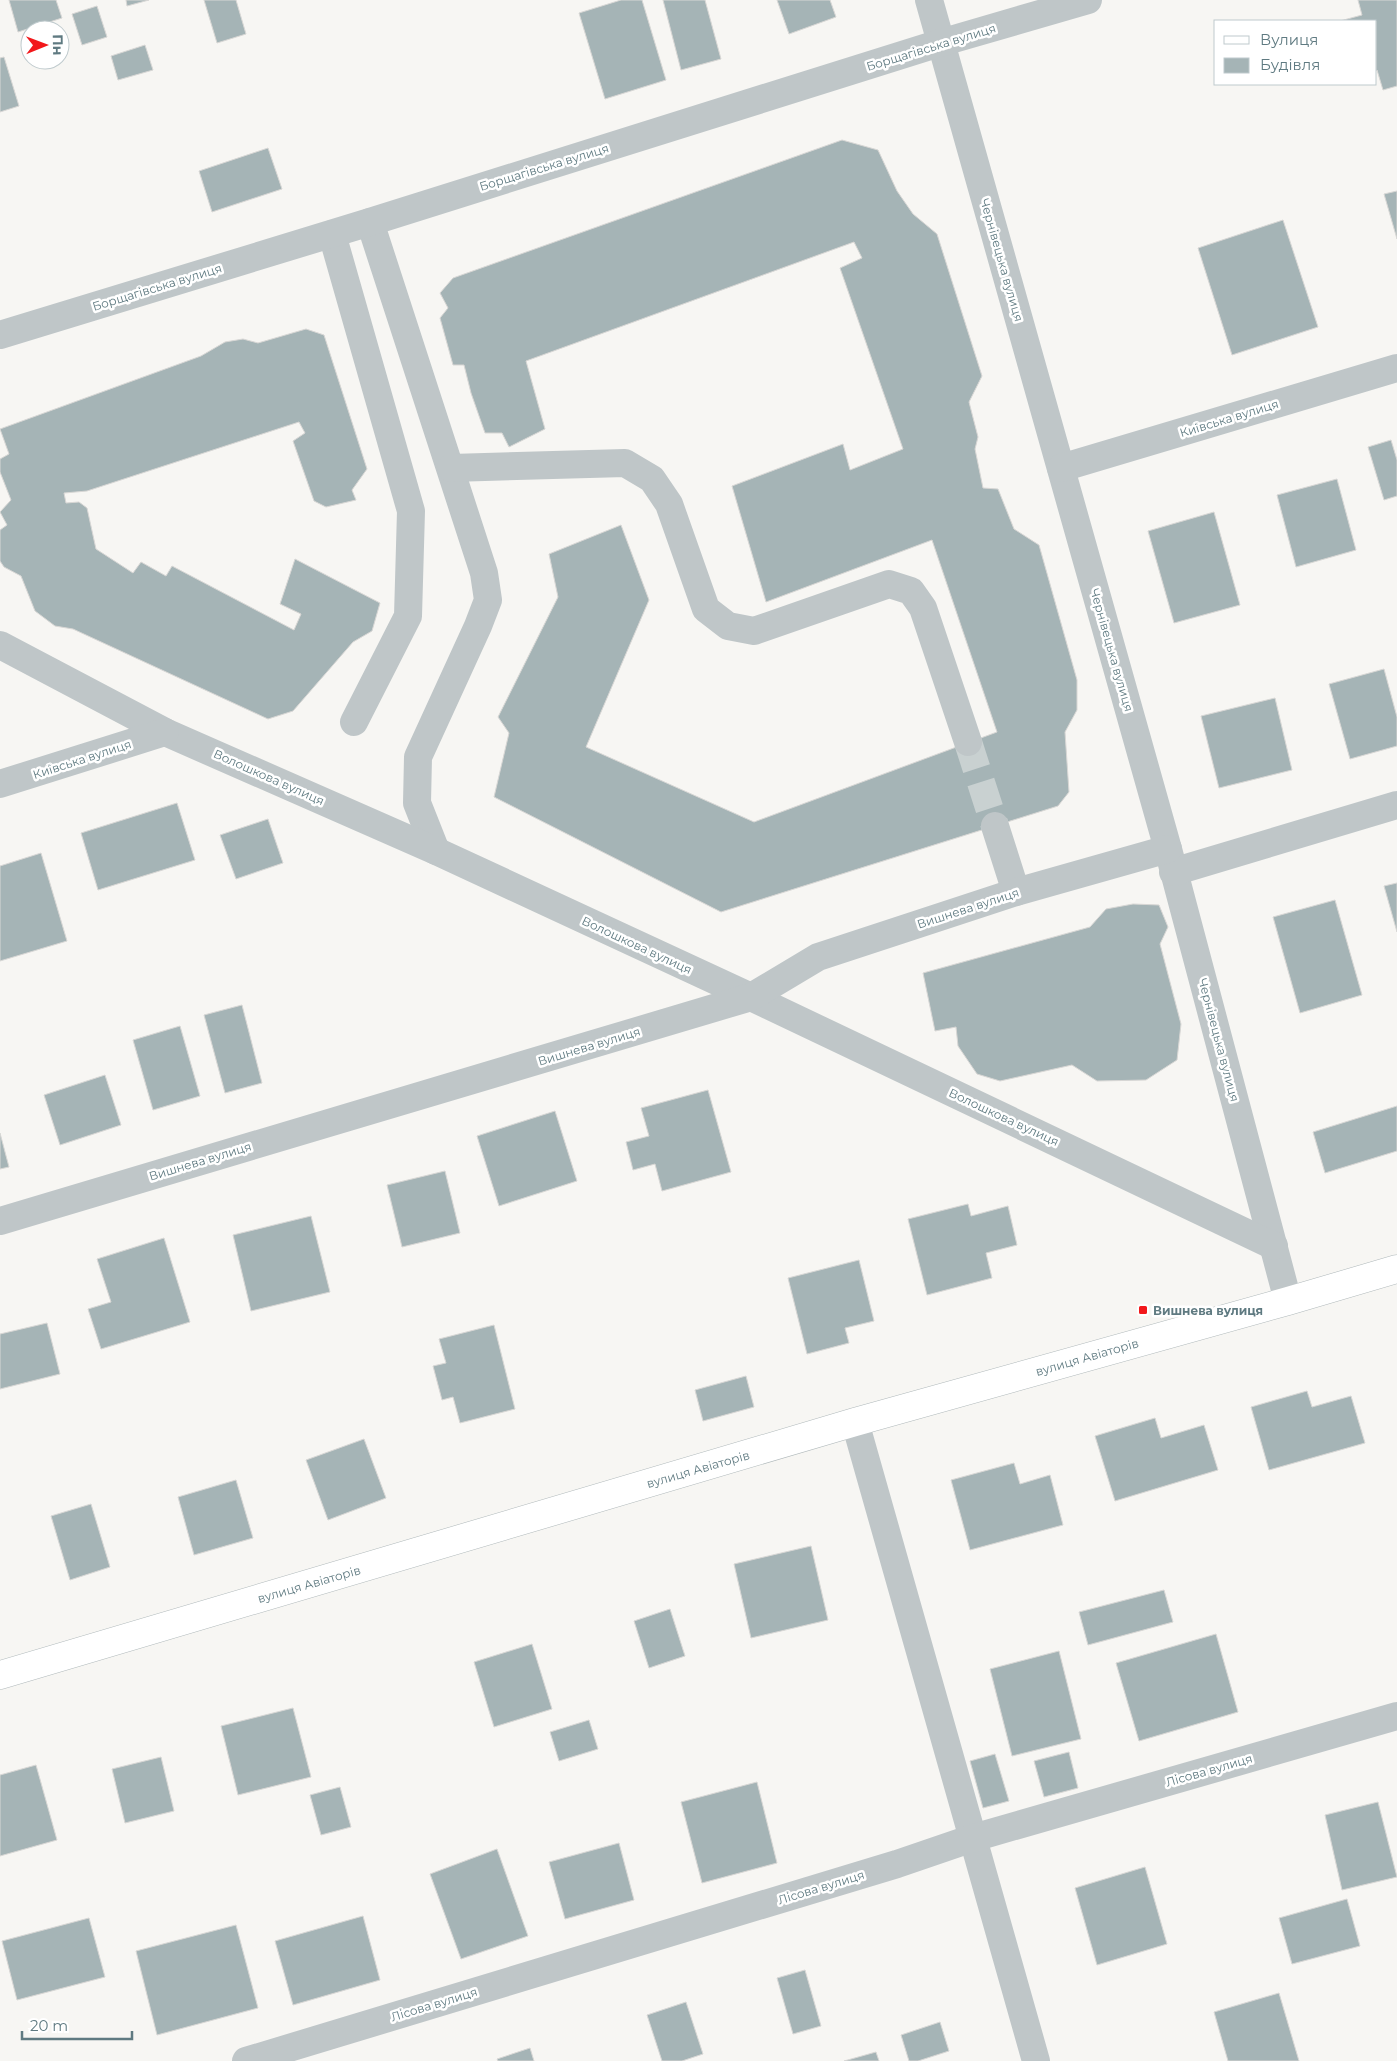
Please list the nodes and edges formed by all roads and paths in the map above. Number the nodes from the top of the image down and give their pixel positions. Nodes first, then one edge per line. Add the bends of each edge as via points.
1 (929, 0) edge
2 (1088, 0) edge
3 (940, 43) junction
4 (370, 222) junction
5 (332, 234) junction
6 (0, 335) edge
7 (1397, 368) edge
8 (451, 468) junction
9 (1061, 468) junction
10 (0, 645) edge
11 (354, 722) dead end
12 (165, 732) junction
13 (968, 742) tunnel mouth
14 (0, 784) edge
15 (1397, 805) edge
16 (996, 826) tunnel mouth
17 (436, 851) junction
18 (1171, 861) junction
19 (1016, 892) junction
20 (751, 997) junction
21 (0, 1221) edge
22 (1274, 1246) junction
23 (1397, 1269) edge
24 (1288, 1301) junction
25 (855, 1422) junction
26 (0, 1675) edge
27 (1397, 1716) edge
28 (973, 1838) junction
29 (246, 2061) edge
30 (1036, 2061) edge

1 - 3 street, Чернівецька вулиця
2 - 3 street, Борщагівська вулиця
3 - 4 street, Борщагівська вулиця
3 - 9 street, Чернівецька вулиця
4 - 5 street, Борщагівська вулиця
4 - 8 street
5 - 6 street, Борщагівська вулиця
5 - 11 street via 411,511 408,616
7 - 9 street, Київська вулиця
8 - 13 street via 625,463 652,479 669,504 706,609 728,626 754,631 888,584 911,591 923,608
8 - 17 street via 484,573 488,600 418,756 417,803
9 - 18 street, Чернівецька вулиця
10 - 12 street, Волошкова вулиця
12 - 14 street, Київська вулиця
12 - 17 street, Волошкова вулиця
15 - 18 street, Вишнева вулиця
16 - 19 street
17 - 20 street, Волошкова вулиця
18 - 19 street, Вишнева вулиця
18 - 22 street, Чернівецька вулиця
19 - 20 street, Вишнева вулиця via 818,957
20 - 21 street, Вишнева вулиця
20 - 22 street, Волошкова вулиця
22 - 24 street, Чернівецька вулиця
23 - 24 main road, вулиця Авіаторів
24 - 25 main road, вулиця Авіаторів
25 - 26 main road, вулиця Авіаторів
25 - 28 street
27 - 28 street, Лісова вулиця
28 - 29 street, Лісова вулиця via 897,1864
28 - 30 street

